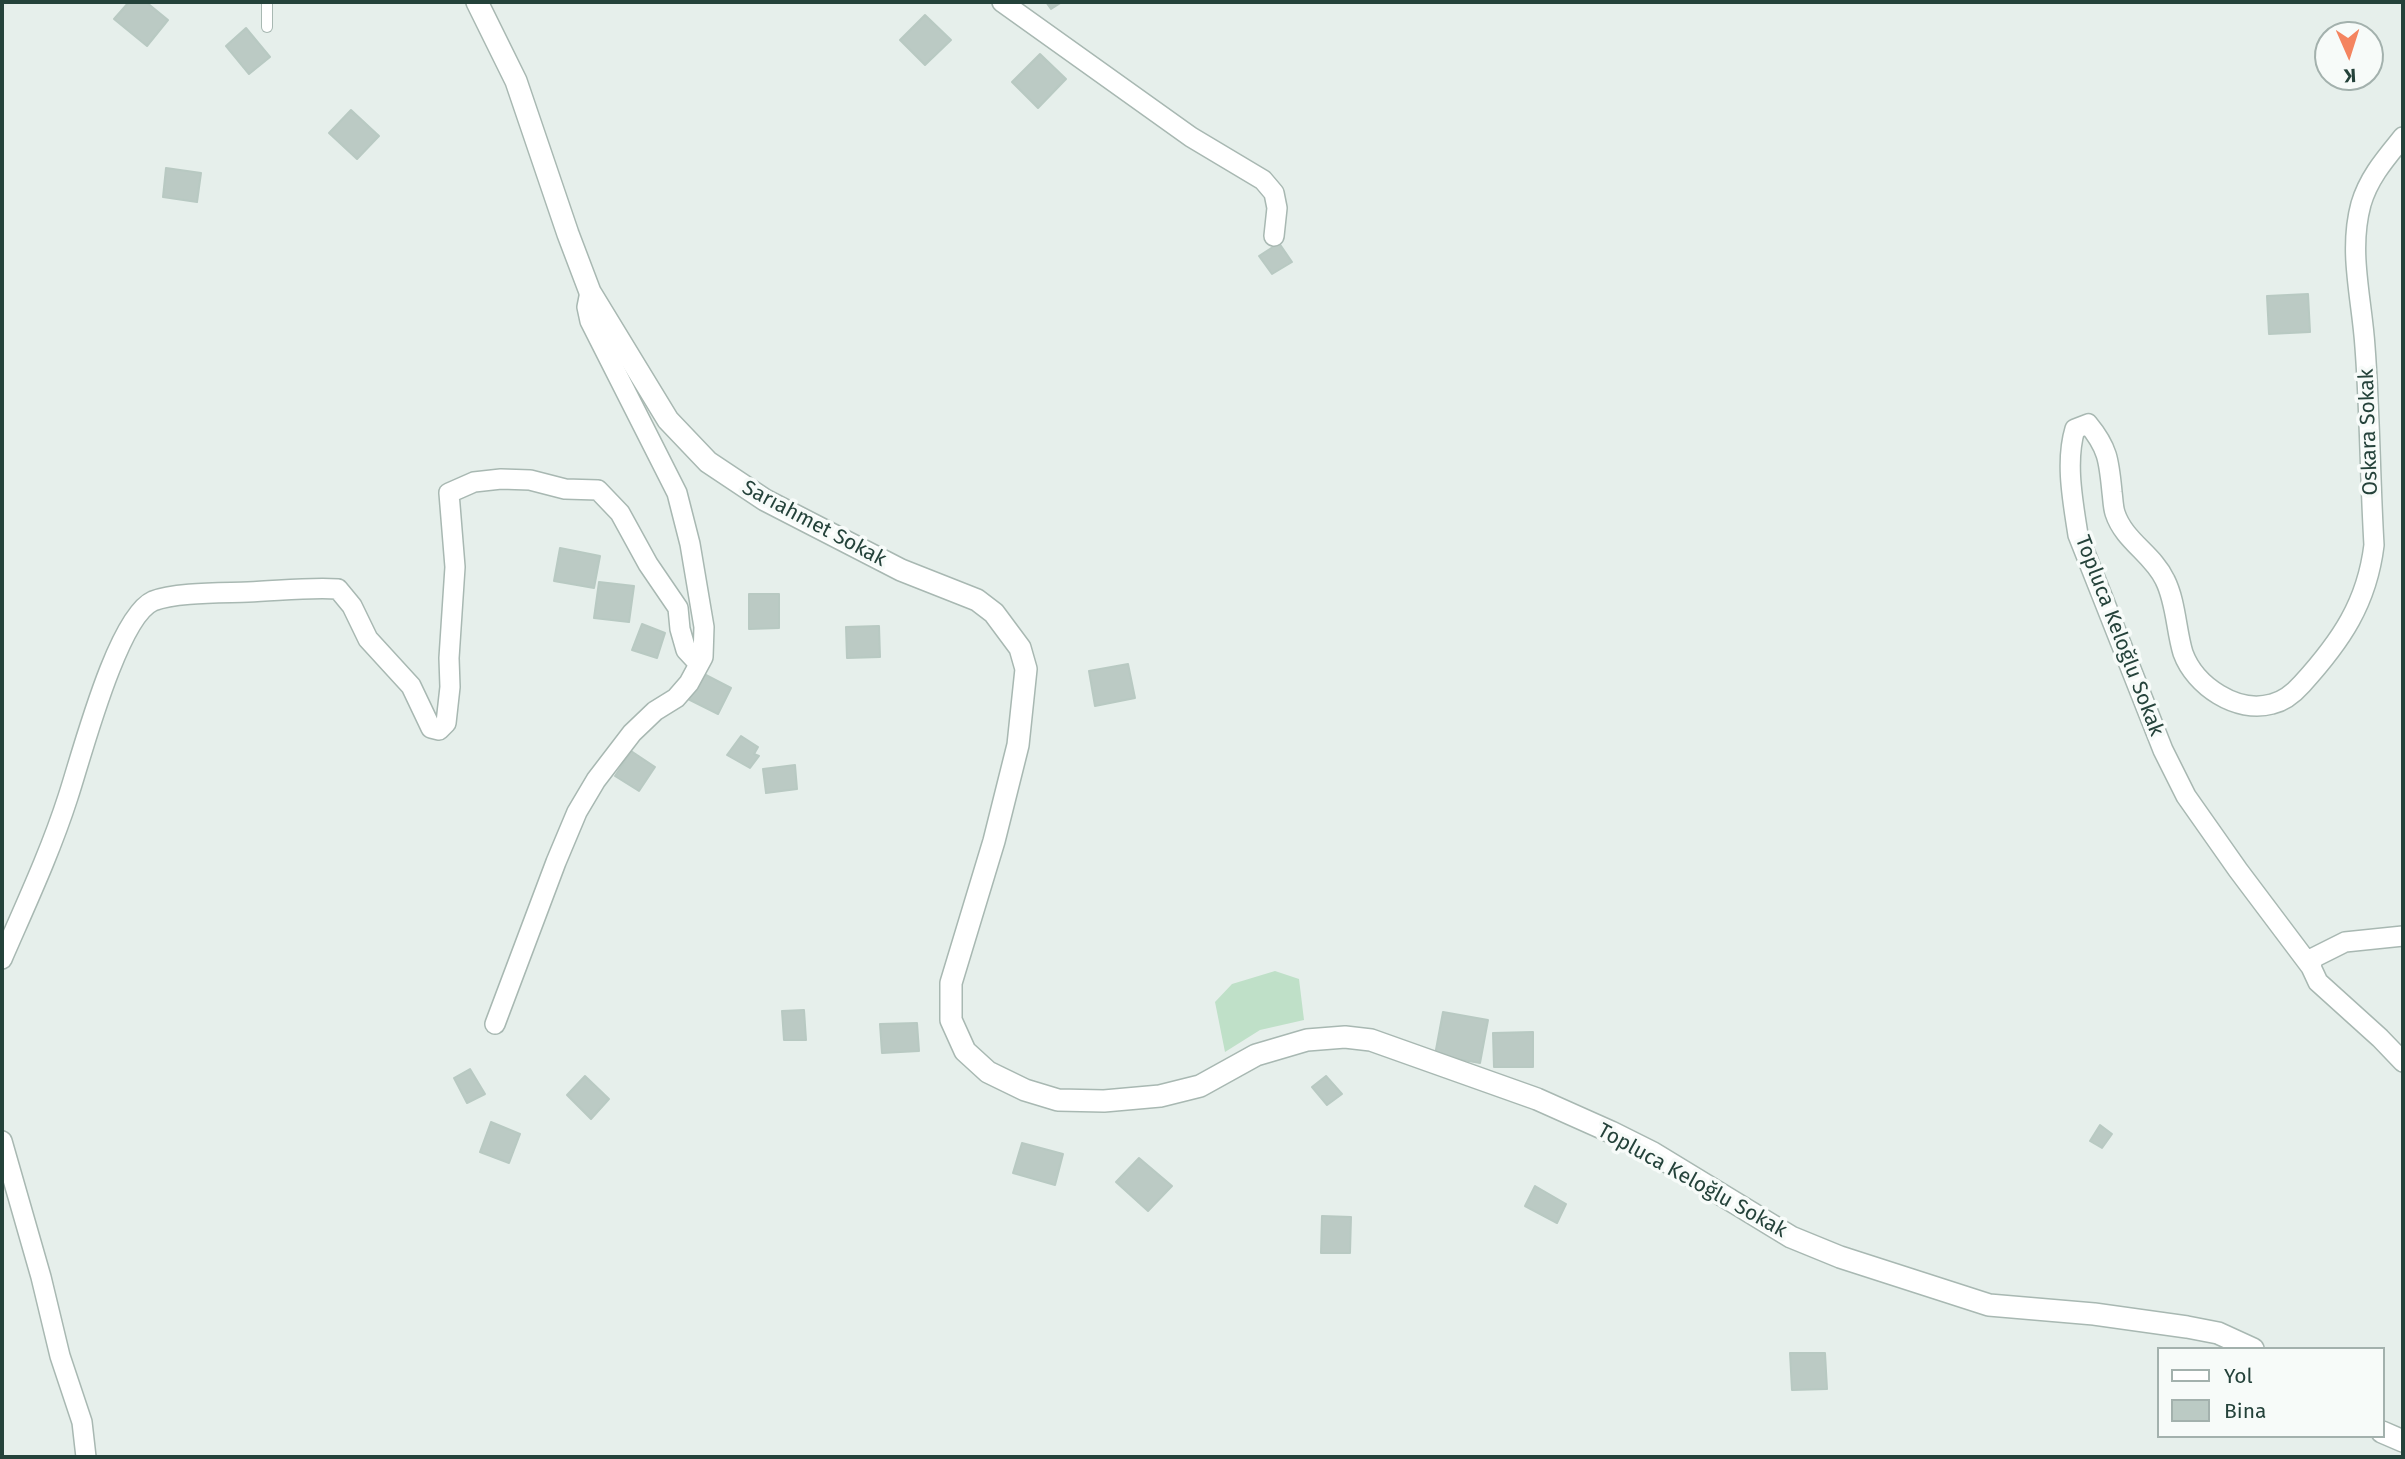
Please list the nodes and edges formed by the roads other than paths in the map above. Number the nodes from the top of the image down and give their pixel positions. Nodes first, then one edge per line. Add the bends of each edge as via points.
1 (267, 2) edge
2 (477, 2) edge
3 (1002, 2) edge
4 (267, 27) dead end
5 (2403, 136) edge
6 (1274, 236) dead end
7 (590, 292) junction
8 (699, 664) junction
9 (2272, 705) joint
10 (2403, 936) edge
11 (2, 959) edge
12 (2311, 967) junction
13 (495, 1024) dead end
14 (957, 1034) joint
15 (2403, 1062) edge
16 (2, 1141) edge
17 (2249, 1347) edge
18 (2384, 1433) edge
19 (2403, 1441) edge
20 (86, 1457) edge

1 - 4 lane
2 - 7 street, Sarıahmet Sokak via 516,81
3 - 6 street via 1191,137 1263,180 1274,194 1277,208
5 - 9 street, Oskara Sokak via 2370,179 2354,237 2365,348 2374,545 2371,574 2339,642 2291,695
7 - 8 street via 590,321 677,493 704,626
7 - 14 street, Sarıahmet Sokak via 668,420 708,462 765,500 901,570 977,600 1000,620 1020,648 1026,669 1018,745 951,983 951,1020
8 - 11 street via 686,650 678,608 620,513 598,491 530,480 474,482 449,494 454,567 450,687 446,723 439,730 430,728 411,686 368,639 338,589 189,595 152,601 134,619 90,719 68,797
8 - 13 street via 676,698 632,733 596,780 556,862
9 - 12 street, Topluca Keloğlu Sokak via 2248,706 2228,699 2197,677 2184,655 2165,580 2146,552 2126,535 2114,512 2102,441 2088,424 2075,429 2071,443 2078,535 2163,750 2186,796
10 - 12 street via 2345,943 2313,958
12 - 15 street, Topluca Keloğlu Sokak via 2318,982
14 - 17 street, Topluca Keloğlu Sokak via 965,1051 988,1072 1025,1090 1058,1100 1104,1101 1160,1096 1200,1086 1255,1055 1307,1040 1371,1040 1537,1099 1611,1132 1791,1237 1840,1257 1989,1305 2187,1327 2218,1333
16 - 20 street via 82,1422
18 - 19 street

